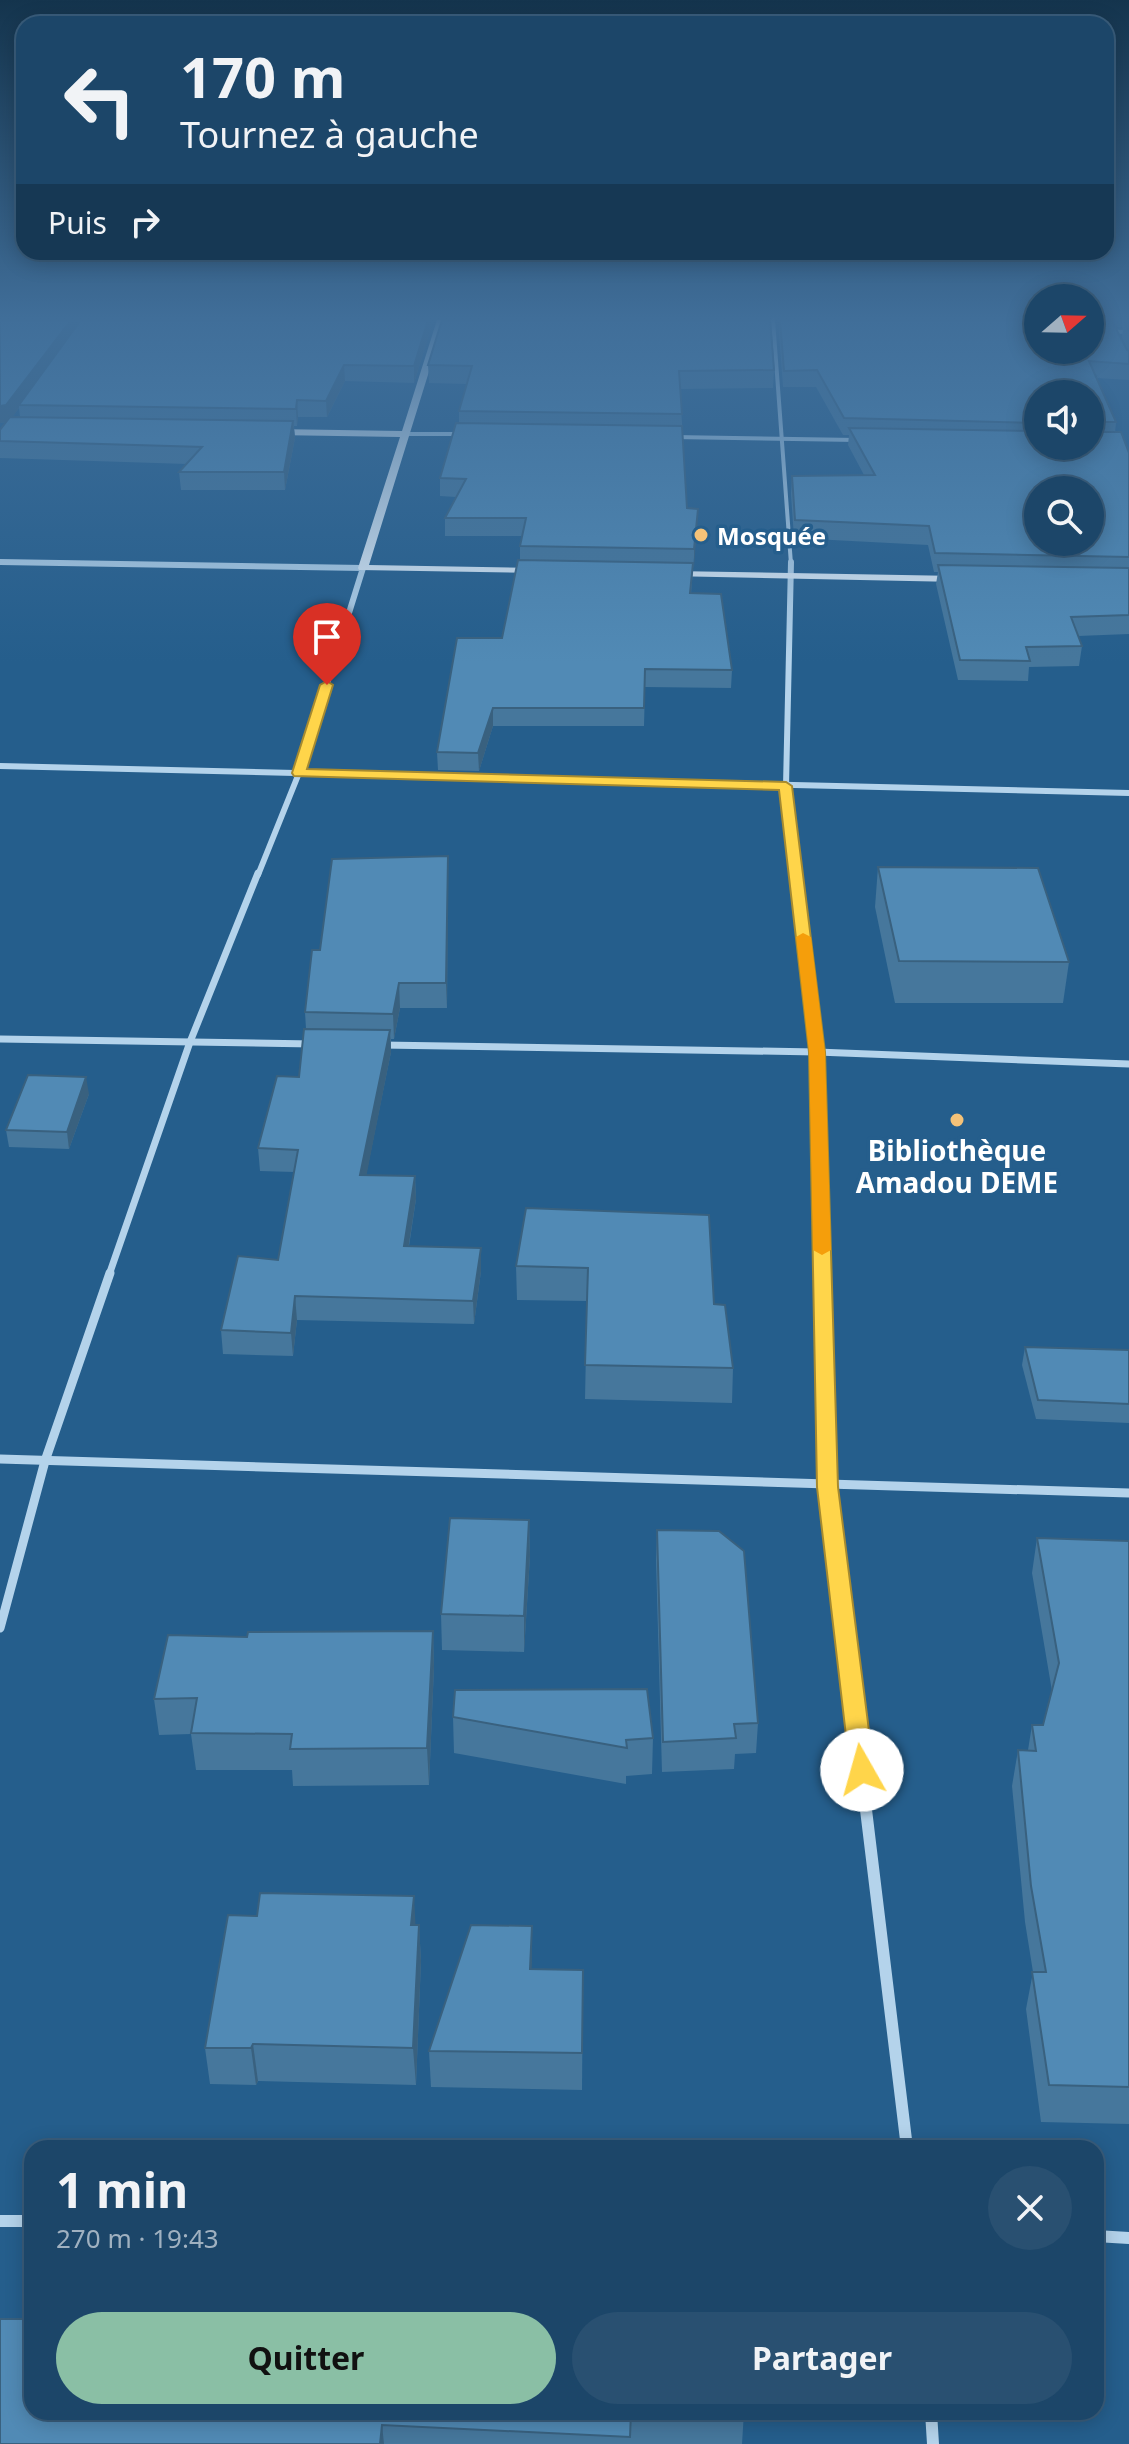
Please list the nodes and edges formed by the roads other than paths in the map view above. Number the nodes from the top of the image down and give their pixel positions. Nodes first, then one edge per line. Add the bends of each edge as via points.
1 (405, 434) edge
2 (782, 434) edge
3 (672, 437) edge
4 (782, 438) junction
5 (862, 440) edge
6 (0, 562) edge
7 (363, 568) junction
8 (554, 572) edge
9 (665, 574) edge
10 (792, 576) junction
11 (976, 579) edge
12 (0, 766) edge
13 (299, 773) junction
14 (786, 786) junction
15 (1129, 793) edge
16 (0, 1039) edge
17 (190, 1042) junction
18 (315, 1044) edge
19 (378, 1045) edge
20 (817, 1052) junction
21 (1129, 1064) edge
22 (0, 1459) edge
23 (45, 1461) junction
24 (827, 1487) junction
25 (1129, 1493) edge
26 (0, 1628) edge
27 (906, 2140) edge
28 (0, 2221) edge
29 (24, 2221) edge
30 (1104, 2236) edge
31 (1129, 2238) edge
32 (932, 2420) edge
33 (933, 2444) edge

1 - 7 street
2 - 4 street
3 - 4 street
4 - 5 street
4 - 10 street
6 - 7 street
7 - 8 street
7 - 13 street
9 - 10 street
10 - 11 street
10 - 14 street
12 - 13 street
13 - 14 street
13 - 17 street
14 - 15 street
14 - 20 street
16 - 17 street
17 - 18 street
17 - 23 street
19 - 20 street
20 - 21 street
20 - 24 street
22 - 23 street
23 - 24 street
23 - 26 street
24 - 25 street
24 - 27 street
28 - 29 street
30 - 31 street
32 - 33 street

